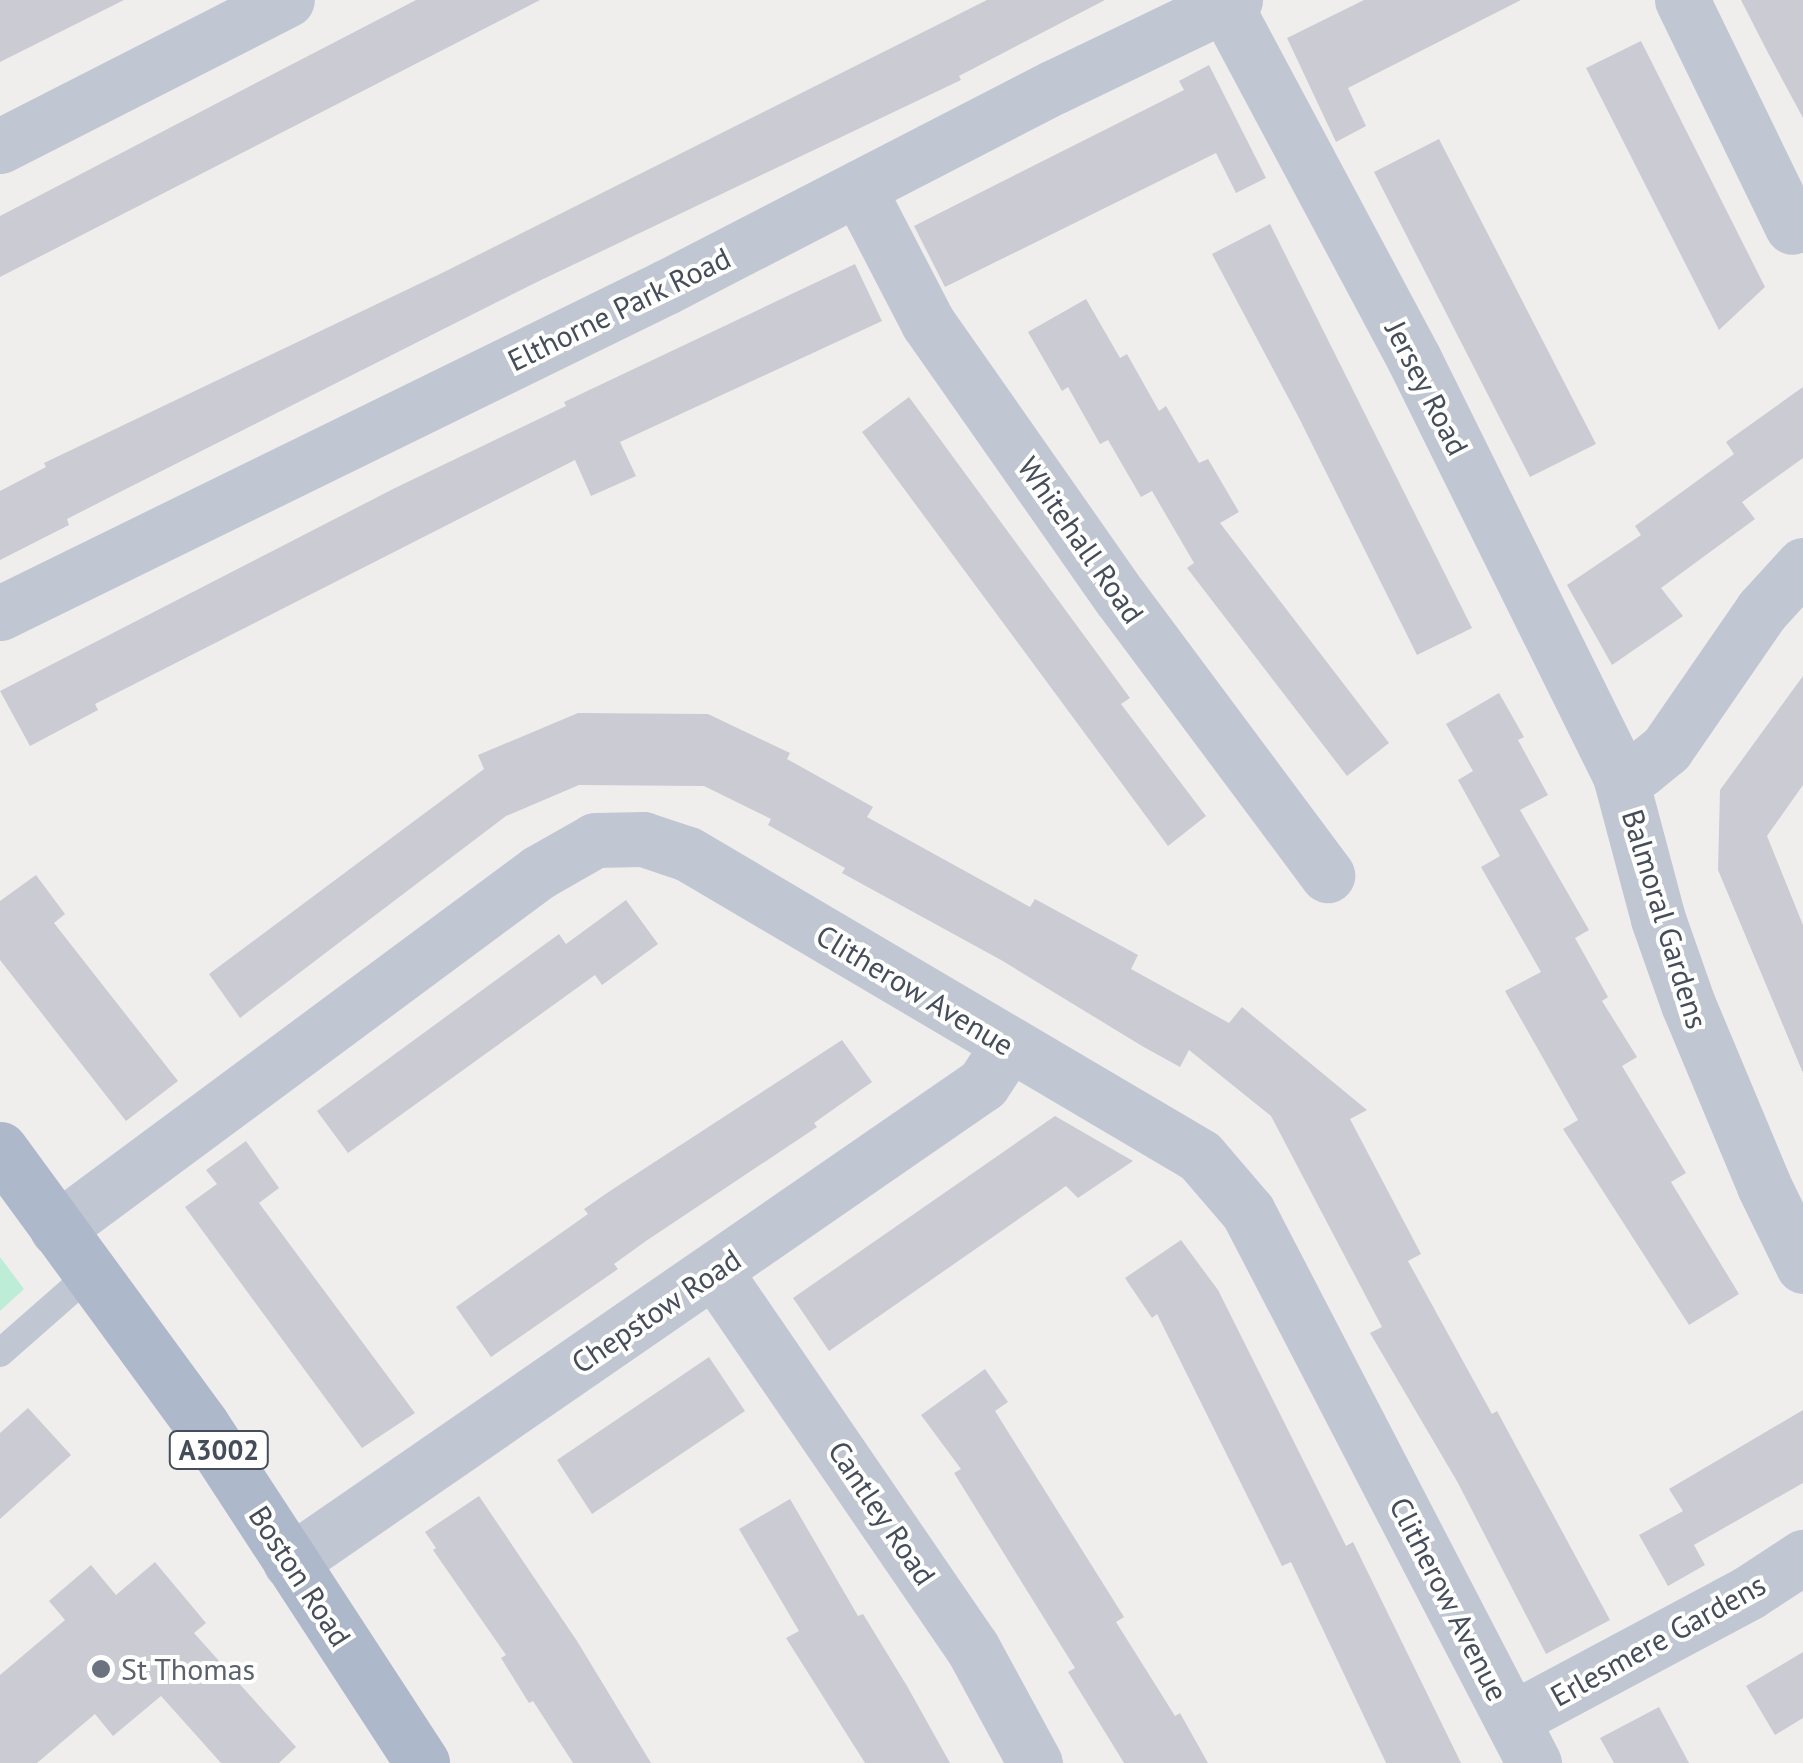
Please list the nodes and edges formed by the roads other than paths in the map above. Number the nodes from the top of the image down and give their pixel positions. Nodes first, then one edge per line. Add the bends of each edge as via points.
1 (287, 0) edge
2 (1682, 0) edge
3 (1230, 2) edge
4 (0, 146) edge
5 (860, 190) junction
6 (1792, 226) dead end
7 (1803, 565) edge
8 (0, 613) edge
9 (1620, 776) junction
10 (1327, 875) dead end
11 (1008, 1046) junction
12 (0, 1149) edge
13 (57, 1229) junction
14 (1803, 1266) edge
15 (715, 1272) junction
16 (90, 1274) junction
17 (0, 1353) edge
18 (1803, 1557) edge
19 (290, 1562) junction
20 (1523, 1741) edge
21 (422, 1763) edge
22 (1034, 1763) edge

1 - 4 street
2 - 6 street
3 - 5 street, Elthorne Park Road
3 - 9 street, Jersey Road
5 - 8 street, Elthorne Park Road
5 - 10 street, Whitehall Road via 928,323
7 - 9 street, Balmoral Gardens via 1762,610 1666,749
9 - 14 street, Balmoral Gardens via 1688,1004
11 - 13 street, Clitherow Avenue via 688,854 643,839 595,840 539,872
11 - 15 street, Chepstow Road via 983,1084
11 - 20 street, Clitherow Avenue via 1200,1156 1248,1212
12 - 13 main road, Boston Road / A3002
13 - 16 main road, Boston Road / A3002
15 - 19 street, Chepstow Road
15 - 22 street, Cantley Road via 972,1647
16 - 17 lane
16 - 19 main road, Boston Road / A3002 via 202,1425
18 - 20 street, Erlesmere Gardens
19 - 21 main road, Boston Road / A3002

